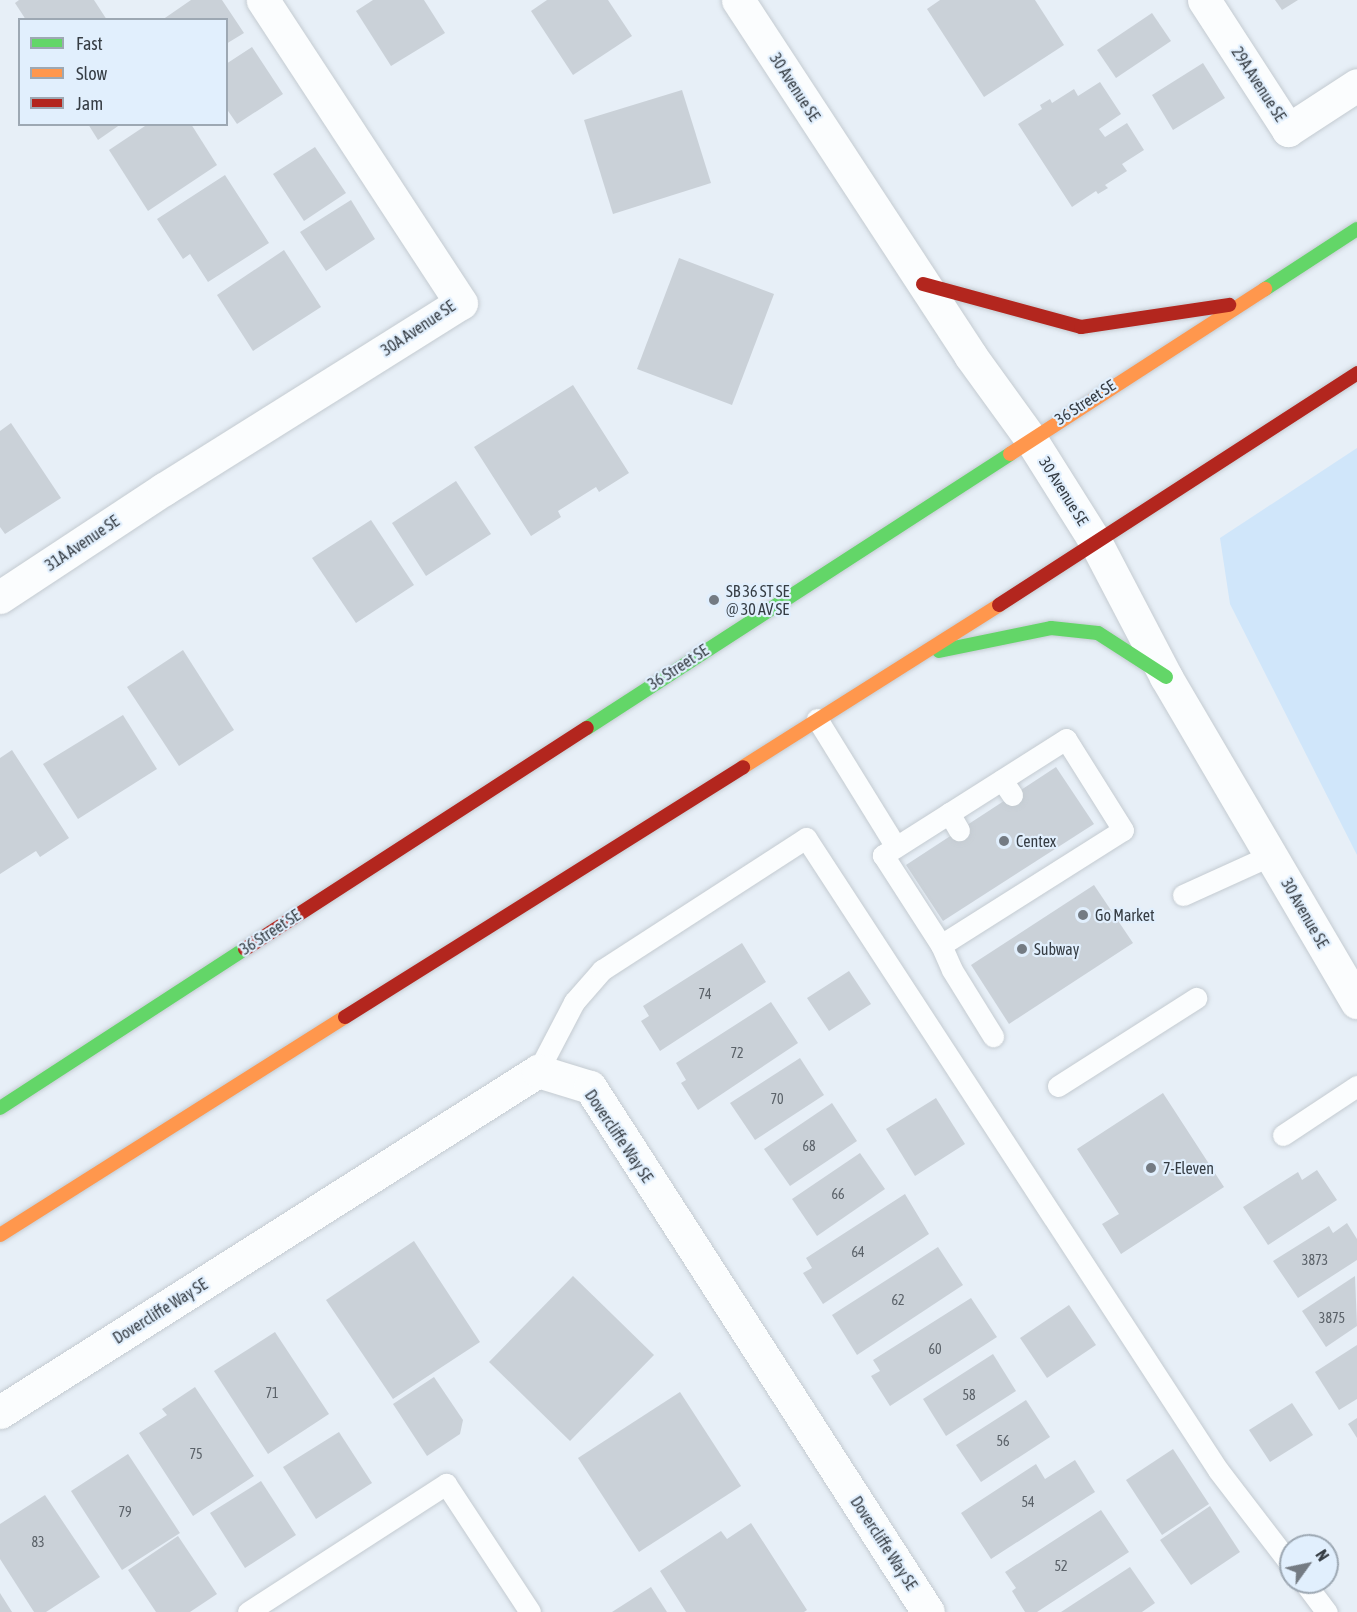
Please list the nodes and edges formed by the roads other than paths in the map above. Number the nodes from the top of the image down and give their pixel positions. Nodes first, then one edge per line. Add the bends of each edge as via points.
1 (263, 0) edge
2 (738, 0) edge
3 (1204, 0) edge
4 (1357, 85) edge
5 (1357, 229) edge
6 (923, 284) junction
7 (1240, 303) junction
8 (1357, 373) edge
9 (1030, 438) junction
10 (164, 489) joint
11 (1096, 543) junction
12 (0, 597) edge
13 (917, 656) junction
14 (1166, 677) junction
15 (817, 719) junction
16 (896, 847) junction
17 (1271, 855) junction
18 (1183, 895) dead end
19 (941, 945) junction
20 (1196, 998) dead end
21 (1357, 1002) edge
22 (993, 1036) dead end
23 (538, 1071) junction
24 (1058, 1086) dead end
25 (1357, 1086) edge
26 (0, 1108) edge
27 (1283, 1135) dead end
28 (0, 1234) edge
29 (0, 1412) edge
30 (1279, 1549) edge
31 (1313, 1594) edge
32 (248, 1612) edge
33 (530, 1612) edge
34 (928, 1612) edge
35 (1327, 1612) edge

1 - 10 street, 30A Avenue SE via 461,303
2 - 6 street, 30 Avenue SE
3 - 4 street, 29A Avenue SE via 1288,130
5 - 7 main road, 36 Street SE
6 - 7 main road via 1081,327
6 - 9 street, 30 Avenue SE
7 - 9 main road, 36 Street SE
8 - 11 main road
9 - 11 street, 30 Avenue SE
9 - 26 main road, 36 Street SE
10 - 12 street, 31A Avenue SE
11 - 13 main road
11 - 14 street, 30 Avenue SE
13 - 14 main road via 1051,628 1098,633
13 - 15 main road
14 - 17 street, 30 Avenue SE
15 - 16 lane
15 - 28 main road
16 - 19 lane via 883,855
16 - 19 lane via 954,822 1007,788 1066,739 1123,830 1055,861 1001,896
17 - 18 lane
17 - 21 street, 30 Avenue SE
19 - 22 lane
20 - 24 lane
23 - 29 street, Dovercliffe Way SE
23 - 30 lane via 574,1002 602,970 806,838 1218,1470
23 - 34 street, Dovercliffe Way SE via 590,1088
25 - 27 lane
31 - 35 lane
32 - 33 lane via 446,1484

